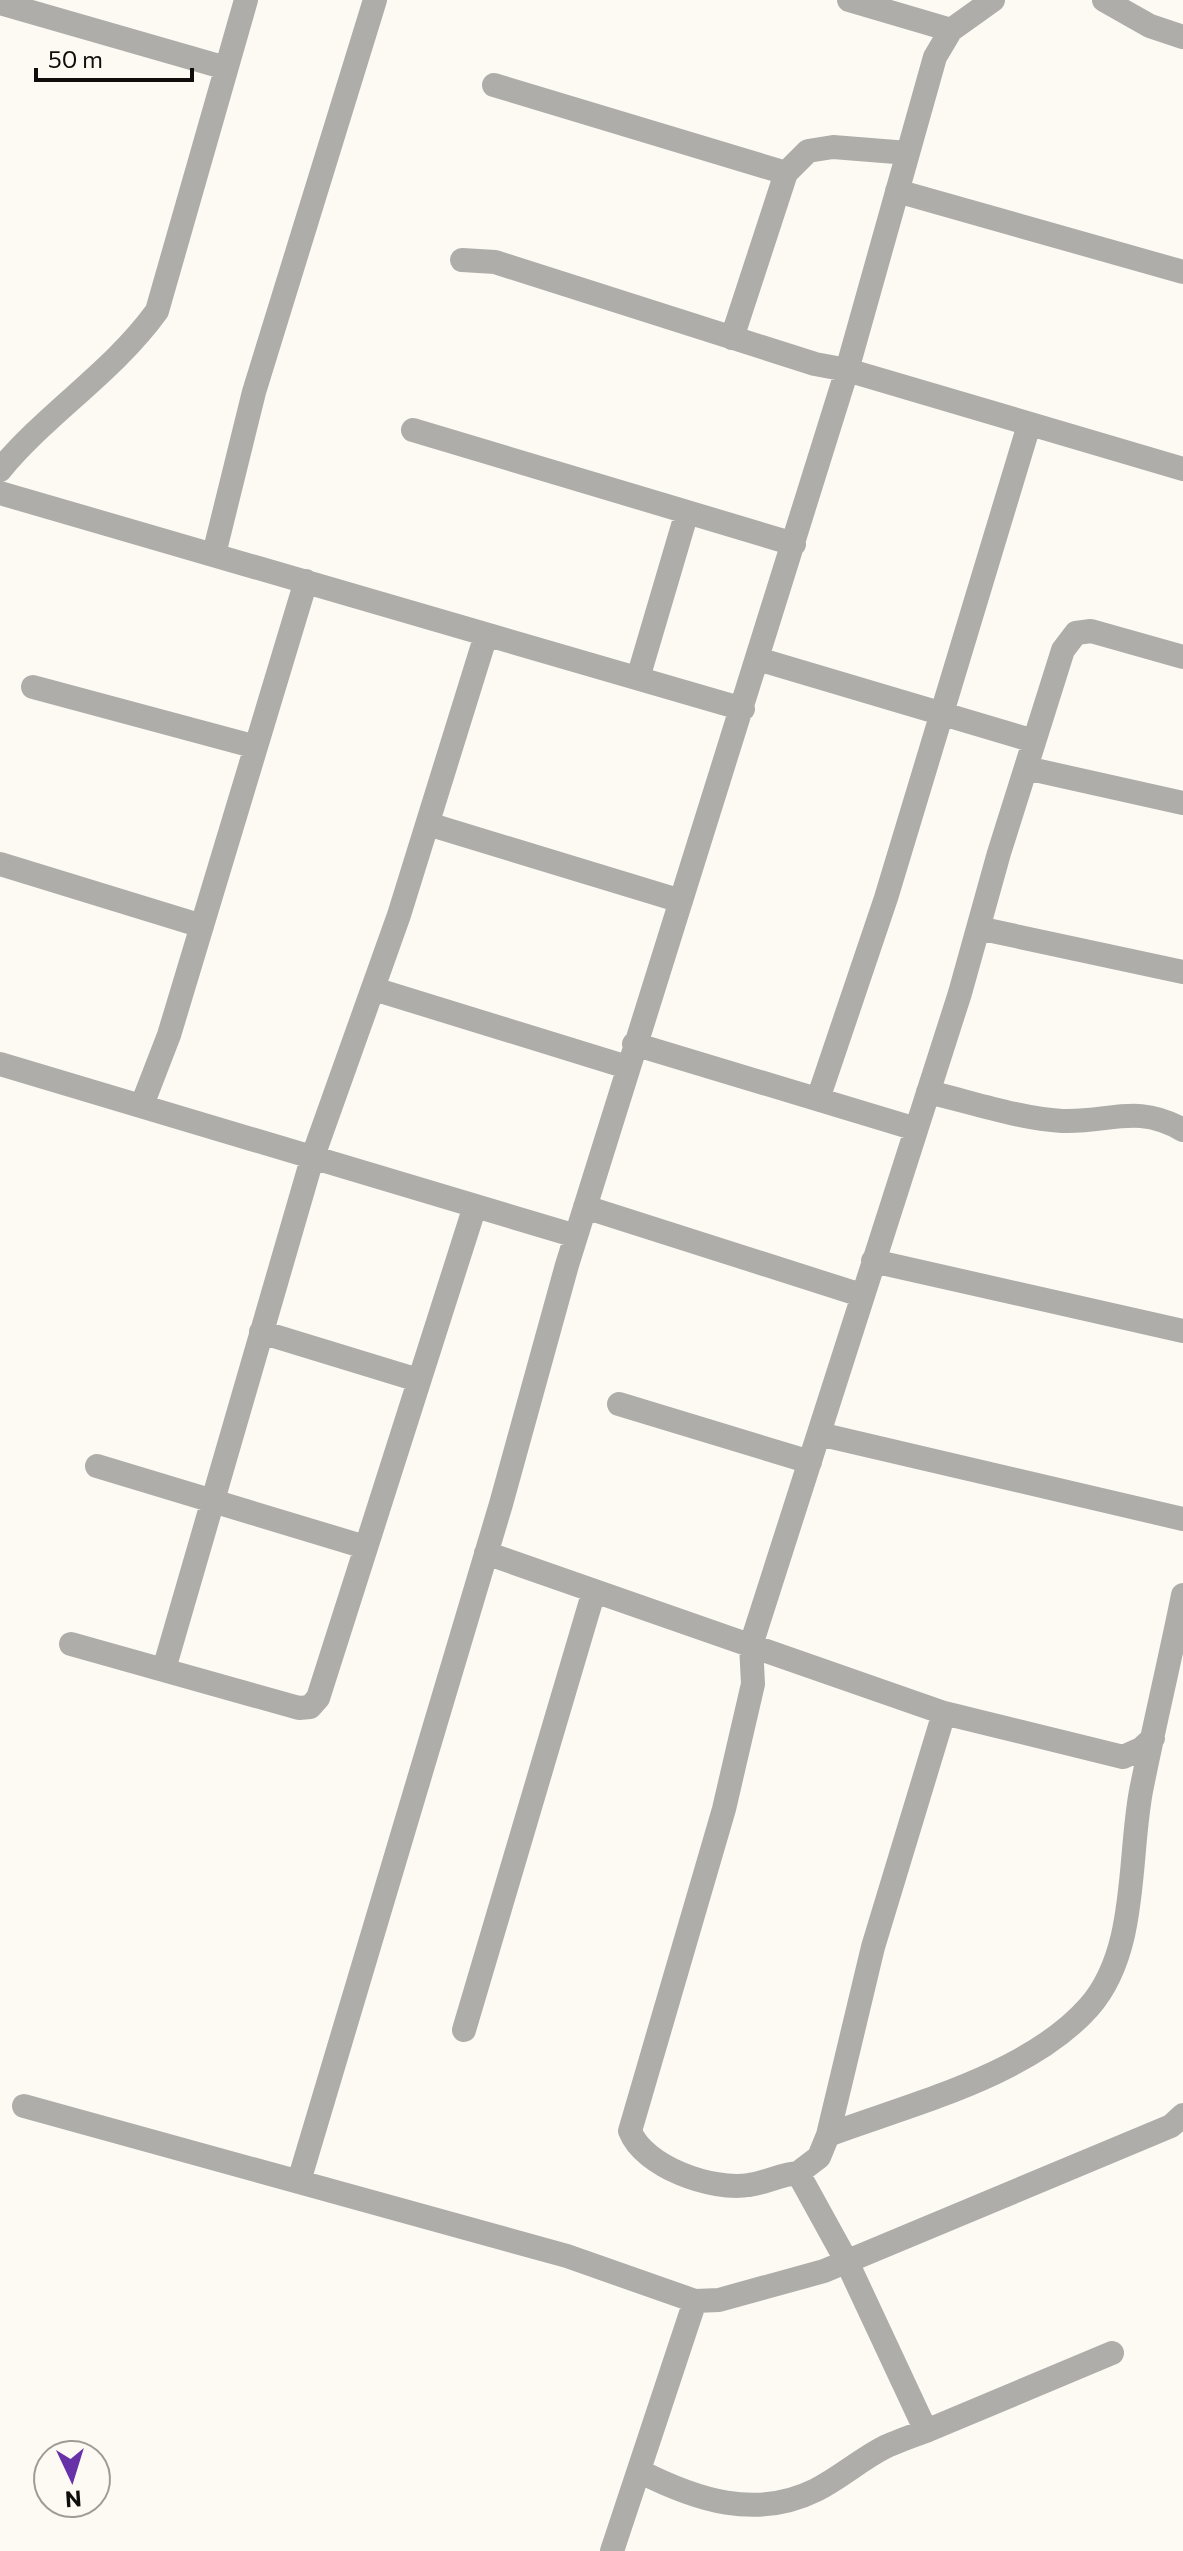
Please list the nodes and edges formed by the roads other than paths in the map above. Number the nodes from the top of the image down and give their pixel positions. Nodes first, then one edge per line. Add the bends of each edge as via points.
1 (246, 0) edge
2 (375, 0) edge
3 (849, 0) edge
4 (993, 0) edge
5 (1104, 0) edge
6 (0, 3) edge
7 (951, 30) junction
8 (1183, 37) edge
9 (226, 68) junction
10 (494, 85) dead end
11 (908, 153) junction
12 (786, 173) junction
13 (897, 191) junction
14 (462, 260) dead end
15 (1183, 272) edge
16 (732, 338) junction
17 (847, 370) junction
18 (1029, 425) junction
19 (413, 430) dead end
20 (1183, 469) edge
21 (0, 470) edge
22 (0, 493) edge
23 (687, 512) junction
24 (794, 544) junction
25 (214, 554) junction
26 (306, 581) junction
27 (486, 635) junction
28 (1183, 657) edge
29 (758, 659) junction
30 (638, 678) junction
31 (33, 687) dead end
32 (743, 709) junction
33 (939, 713) junction
34 (1034, 741) junction
35 (256, 747) junction
36 (1026, 768) junction
37 (1183, 803) edge
38 (428, 824) junction
39 (0, 864) edge
40 (681, 901) junction
41 (202, 926) junction
42 (978, 928) junction
43 (1183, 972) edge
44 (374, 989) junction
45 (631, 1055) junction
46 (0, 1064) edge
47 (928, 1092) junction
48 (818, 1099) junction
49 (142, 1105) junction
50 (916, 1129) junction
51 (1183, 1130) edge
52 (312, 1159) junction
53 (475, 1206) junction
54 (585, 1207) junction
55 (576, 1236) junction
56 (873, 1261) junction
57 (861, 1295) junction
58 (1183, 1331) edge
59 (261, 1332) junction
60 (418, 1380) junction
61 (619, 1404) dead end
62 (819, 1434) junction
63 (810, 1462) junction
64 (97, 1466) dead end
65 (212, 1499) junction
66 (1183, 1519) edge
67 (365, 1547) junction
68 (486, 1553) junction
69 (594, 1591) junction
70 (1183, 1595) edge
71 (71, 1644) dead end
72 (751, 1645) junction
73 (164, 1669) junction
74 (944, 1713) junction
75 (1153, 1738) junction
76 (464, 2030) dead end
77 (24, 2106) dead end
78 (1183, 2115) edge
79 (828, 2135) junction
80 (798, 2173) junction
81 (299, 2181) junction
82 (847, 2262) junction
83 (695, 2301) junction
84 (1112, 2353) dead end
85 (926, 2431) junction
86 (639, 2471) junction
87 (612, 2551) edge

1 - 9 street
2 - 25 street via 254,392
3 - 7 street
4 - 7 street
5 - 8 street via 1150,26
6 - 9 street
7 - 11 street via 935,57
9 - 21 street via 157,311 135,342
10 - 12 street
11 - 12 street via 833,147 808,151
11 - 13 street
12 - 16 street
13 - 15 street
13 - 17 street
14 - 16 street via 495,262
16 - 17 street
17 - 18 street
17 - 24 street
18 - 20 street
18 - 33 street
19 - 23 street
22 - 25 street
23 - 24 street
23 - 30 street
24 - 29 street
25 - 26 street
26 - 27 street
26 - 35 street
27 - 30 street
27 - 38 street
28 - 34 street via 1091,631 1076,633 1063,650
29 - 32 street
29 - 33 street
30 - 32 street
31 - 35 street
32 - 40 street
33 - 34 street
33 - 48 street via 886,898
34 - 36 street
35 - 41 street
36 - 37 street
36 - 42 street
38 - 40 street
38 - 44 street
39 - 41 street
40 - 45 street
41 - 49 street
42 - 43 street
42 - 47 street
44 - 45 street
44 - 52 street
45 - 48 street
45 - 54 street
46 - 49 street
47 - 50 street
47 - 51 street via 1063,1121 1145,1114
48 - 50 street
49 - 52 street
50 - 56 street
52 - 53 street
52 - 59 street
53 - 55 street
53 - 60 street
54 - 55 street
54 - 57 street
55 - 68 street
56 - 57 street
56 - 58 street
57 - 62 street
59 - 60 street
59 - 65 street
60 - 67 street
61 - 63 street
62 - 63 street
62 - 66 street
63 - 72 street
64 - 65 street
65 - 67 street
65 - 73 street
67 - 73 street via 318,1698 310,1707
68 - 69 street
68 - 81 street
69 - 72 street
69 - 76 street
70 - 75 street
71 - 73 street
72 - 74 street
72 - 80 street via 753,1684 724,1809 630,2131 642,2152 691,2177 748,2185
74 - 75 street via 1123,1757
74 - 79 street via 873,1947
75 - 79 street via 1116,1959 1087,2010 988,2076
77 - 81 street
78 - 82 street via 1171,2126
79 - 80 street via 819,2157
80 - 82 street
81 - 83 street via 567,2256
82 - 83 street via 742,2294
82 - 85 street
83 - 86 street
84 - 85 street
85 - 86 street via 884,2447 789,2502 755,2507 709,2500
86 - 87 street

